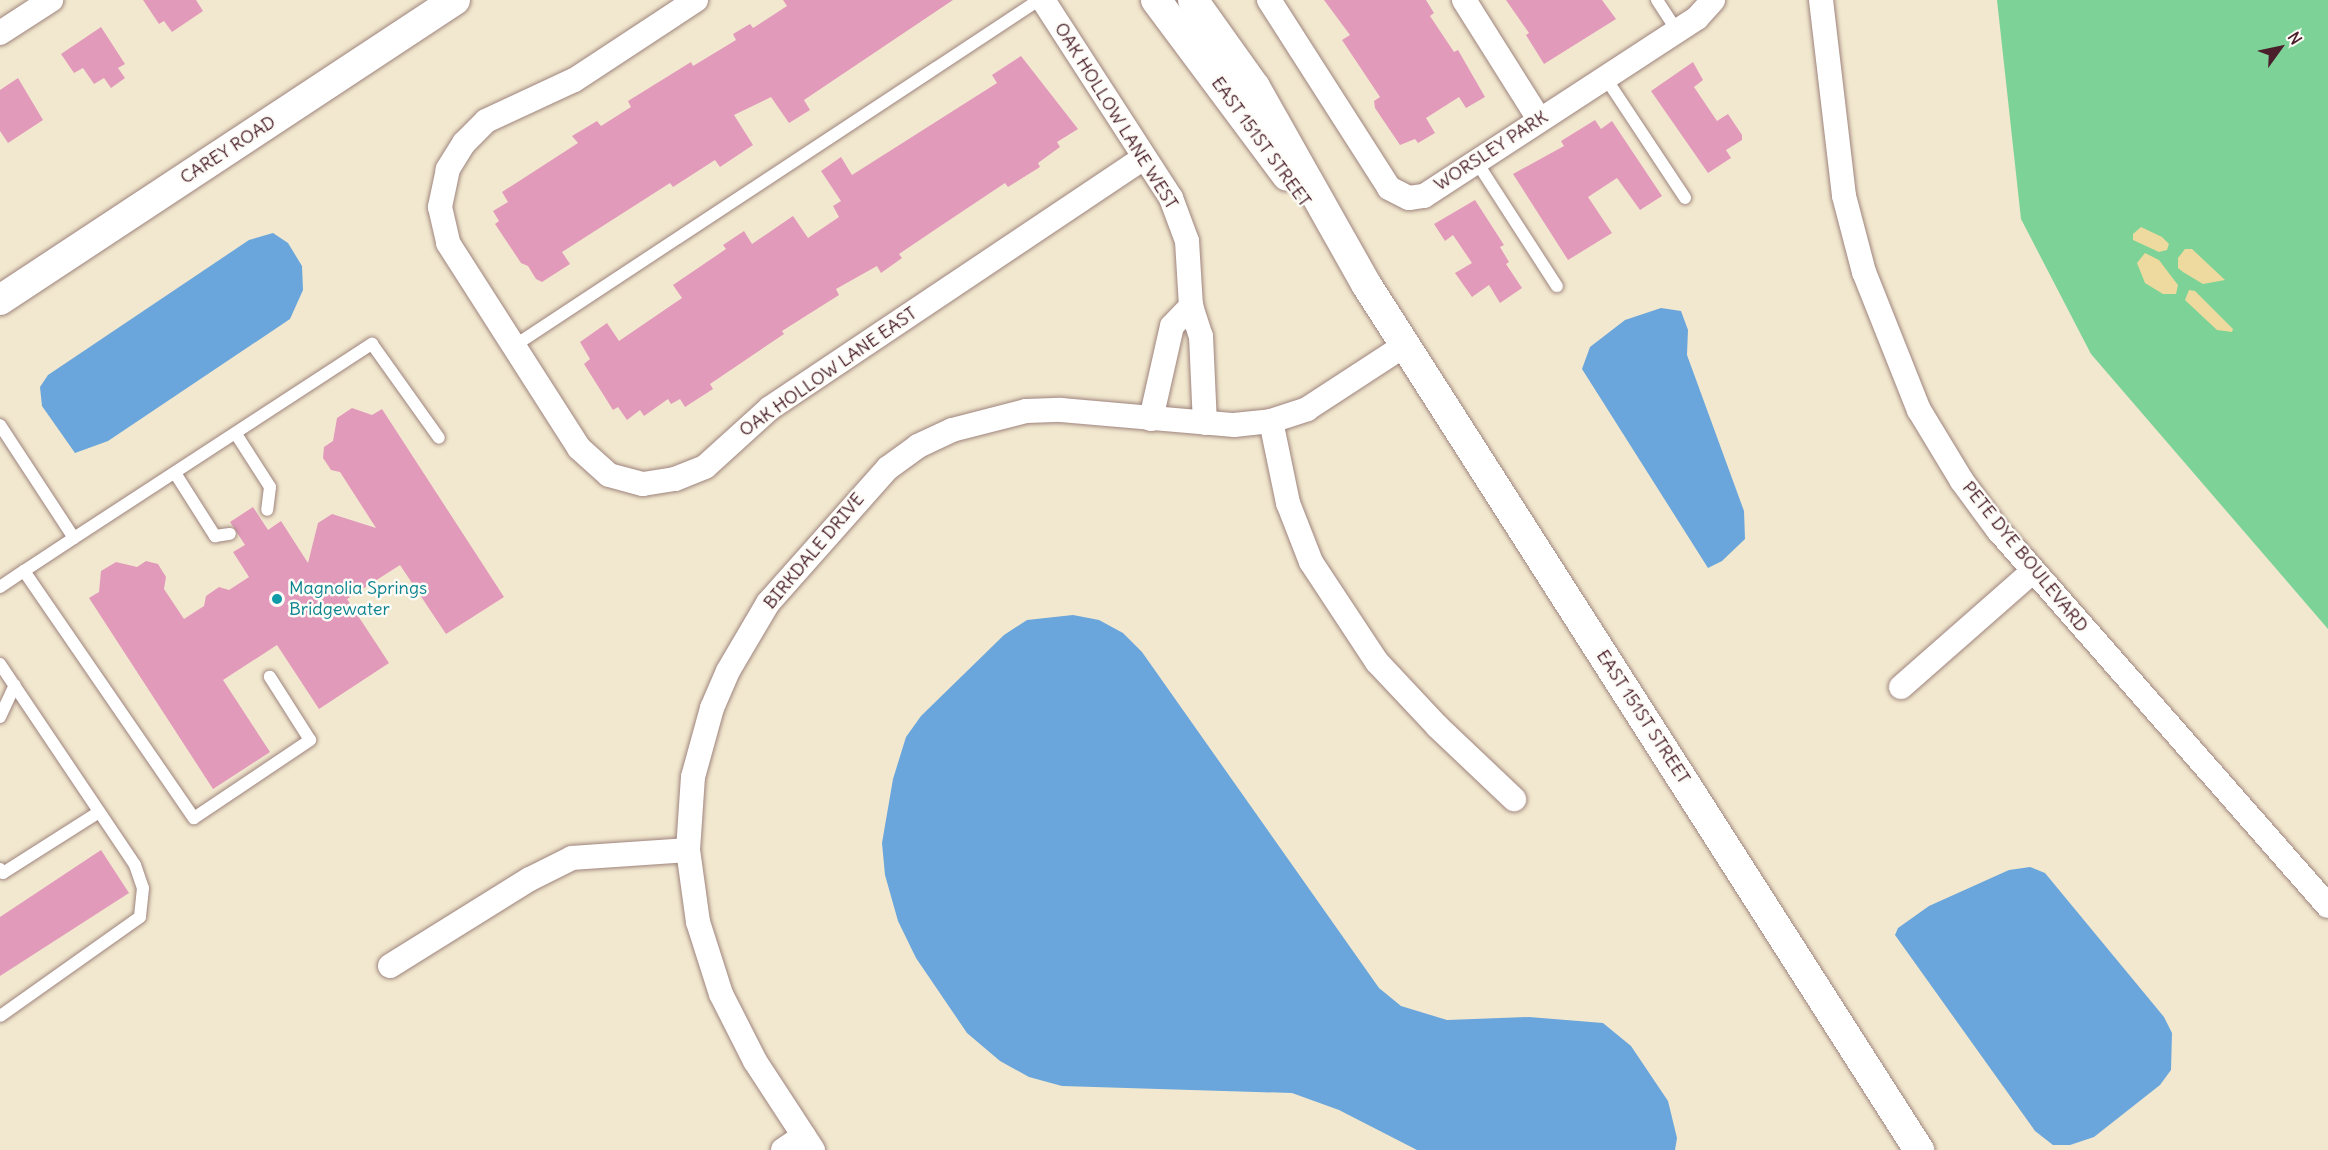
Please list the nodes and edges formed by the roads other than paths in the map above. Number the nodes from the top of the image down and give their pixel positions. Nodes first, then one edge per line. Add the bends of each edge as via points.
1 (51, 0) edge
2 (455, 0) edge
3 (696, 0) edge
4 (1041, 0) edge
5 (1156, 0) edge
6 (1193, 0) edge
7 (1269, 0) edge
8 (1464, 0) edge
9 (1657, 0) edge
10 (1713, 0) edge
11 (1821, 0) edge
12 (1677, 31) junction
13 (0, 33) edge
14 (1605, 77) junction
15 (1539, 119) junction
16 (1144, 158) junction
17 (1476, 161) junction
18 (1685, 198) dead end
19 (1366, 284) junction
20 (1557, 286) dead end
21 (0, 300) edge
22 (1191, 306) junction
23 (1406, 345) junction
24 (514, 346) junction
25 (1151, 419) junction
26 (1271, 421) junction
27 (1205, 423) junction
28 (0, 425) edge
29 (236, 434) junction
30 (439, 438) dead end
31 (175, 473) junction
32 (267, 510) dead end
33 (230, 534) dead end
34 (74, 538) junction
35 (24, 571) junction
36 (2033, 571) junction
37 (0, 587) edge
38 (0, 664) edge
39 (270, 676) dead end
40 (15, 686) junction
41 (1901, 687) dead end
42 (0, 717) edge
43 (1514, 799) dead end
44 (99, 812) junction
45 (687, 850) junction
46 (0, 869) edge
47 (2328, 906) edge
48 (390, 966) dead end
49 (0, 1016) edge
50 (808, 1143) edge
51 (783, 1150) edge
52 (1919, 1150) edge

1 - 13 street
2 - 21 street, CAREY ROAD
3 - 24 street via 574,80 486,122 464,143 448,170 440,207 447,243
4 - 16 street, OAK HOLLOW LANE WEST
4 - 24 lane
5 - 19 street, EAST 151ST STREET
6 - 19 street, EAST 151ST STREET via 1255,87
7 - 17 street, WORSLEY PARK via 1396,195 1424,196
8 - 15 street
9 - 12 lane
10 - 12 street, WORSLEY PARK via 1697,18
11 - 36 street, PETE DYE BOULEVARD via 1844,196 1864,272 1919,410 1962,481
12 - 14 street, WORSLEY PARK
14 - 15 street, WORSLEY PARK
14 - 18 lane
15 - 17 street, WORSLEY PARK
16 - 22 street, OAK HOLLOW LANE WEST via 1171,198 1187,241
16 - 24 street, OAK HOLLOW LANE EAST via 770,408 705,467 675,479 643,484 609,476 579,448
17 - 20 lane
19 - 23 street, EAST 151ST STREET
22 - 25 street via 1172,326
22 - 27 street, OAK HOLLOW LANE WEST via 1201,336
23 - 26 street, BIRKDALE DRIVE via 1307,409
23 - 52 street, EAST 151ST STREET
25 - 27 street, BIRKDALE DRIVE
25 - 45 street, BIRKDALE DRIVE via 1061,410 992,417 918,446 888,468 768,603 728,671 712,708 693,777
26 - 27 street, BIRKDALE DRIVE
26 - 43 street via 1288,503 1311,562 1377,662
28 - 34 lane
29 - 30 lane via 372,344
29 - 31 lane
29 - 32 lane via 270,487
31 - 33 lane via 215,536
31 - 34 lane
34 - 35 lane
35 - 37 lane
35 - 39 lane via 194,818 310,740
36 - 41 street
36 - 47 street, PETE DYE BOULEVARD
38 - 40 lane
40 - 42 lane
40 - 44 lane
44 - 46 lane via 3,873
44 - 49 lane via 135,865 143,888 140,917
45 - 48 street via 572,858 530,879
45 - 50 street, BIRKDALE DRIVE via 698,922 721,994 755,1061
50 - 51 street

